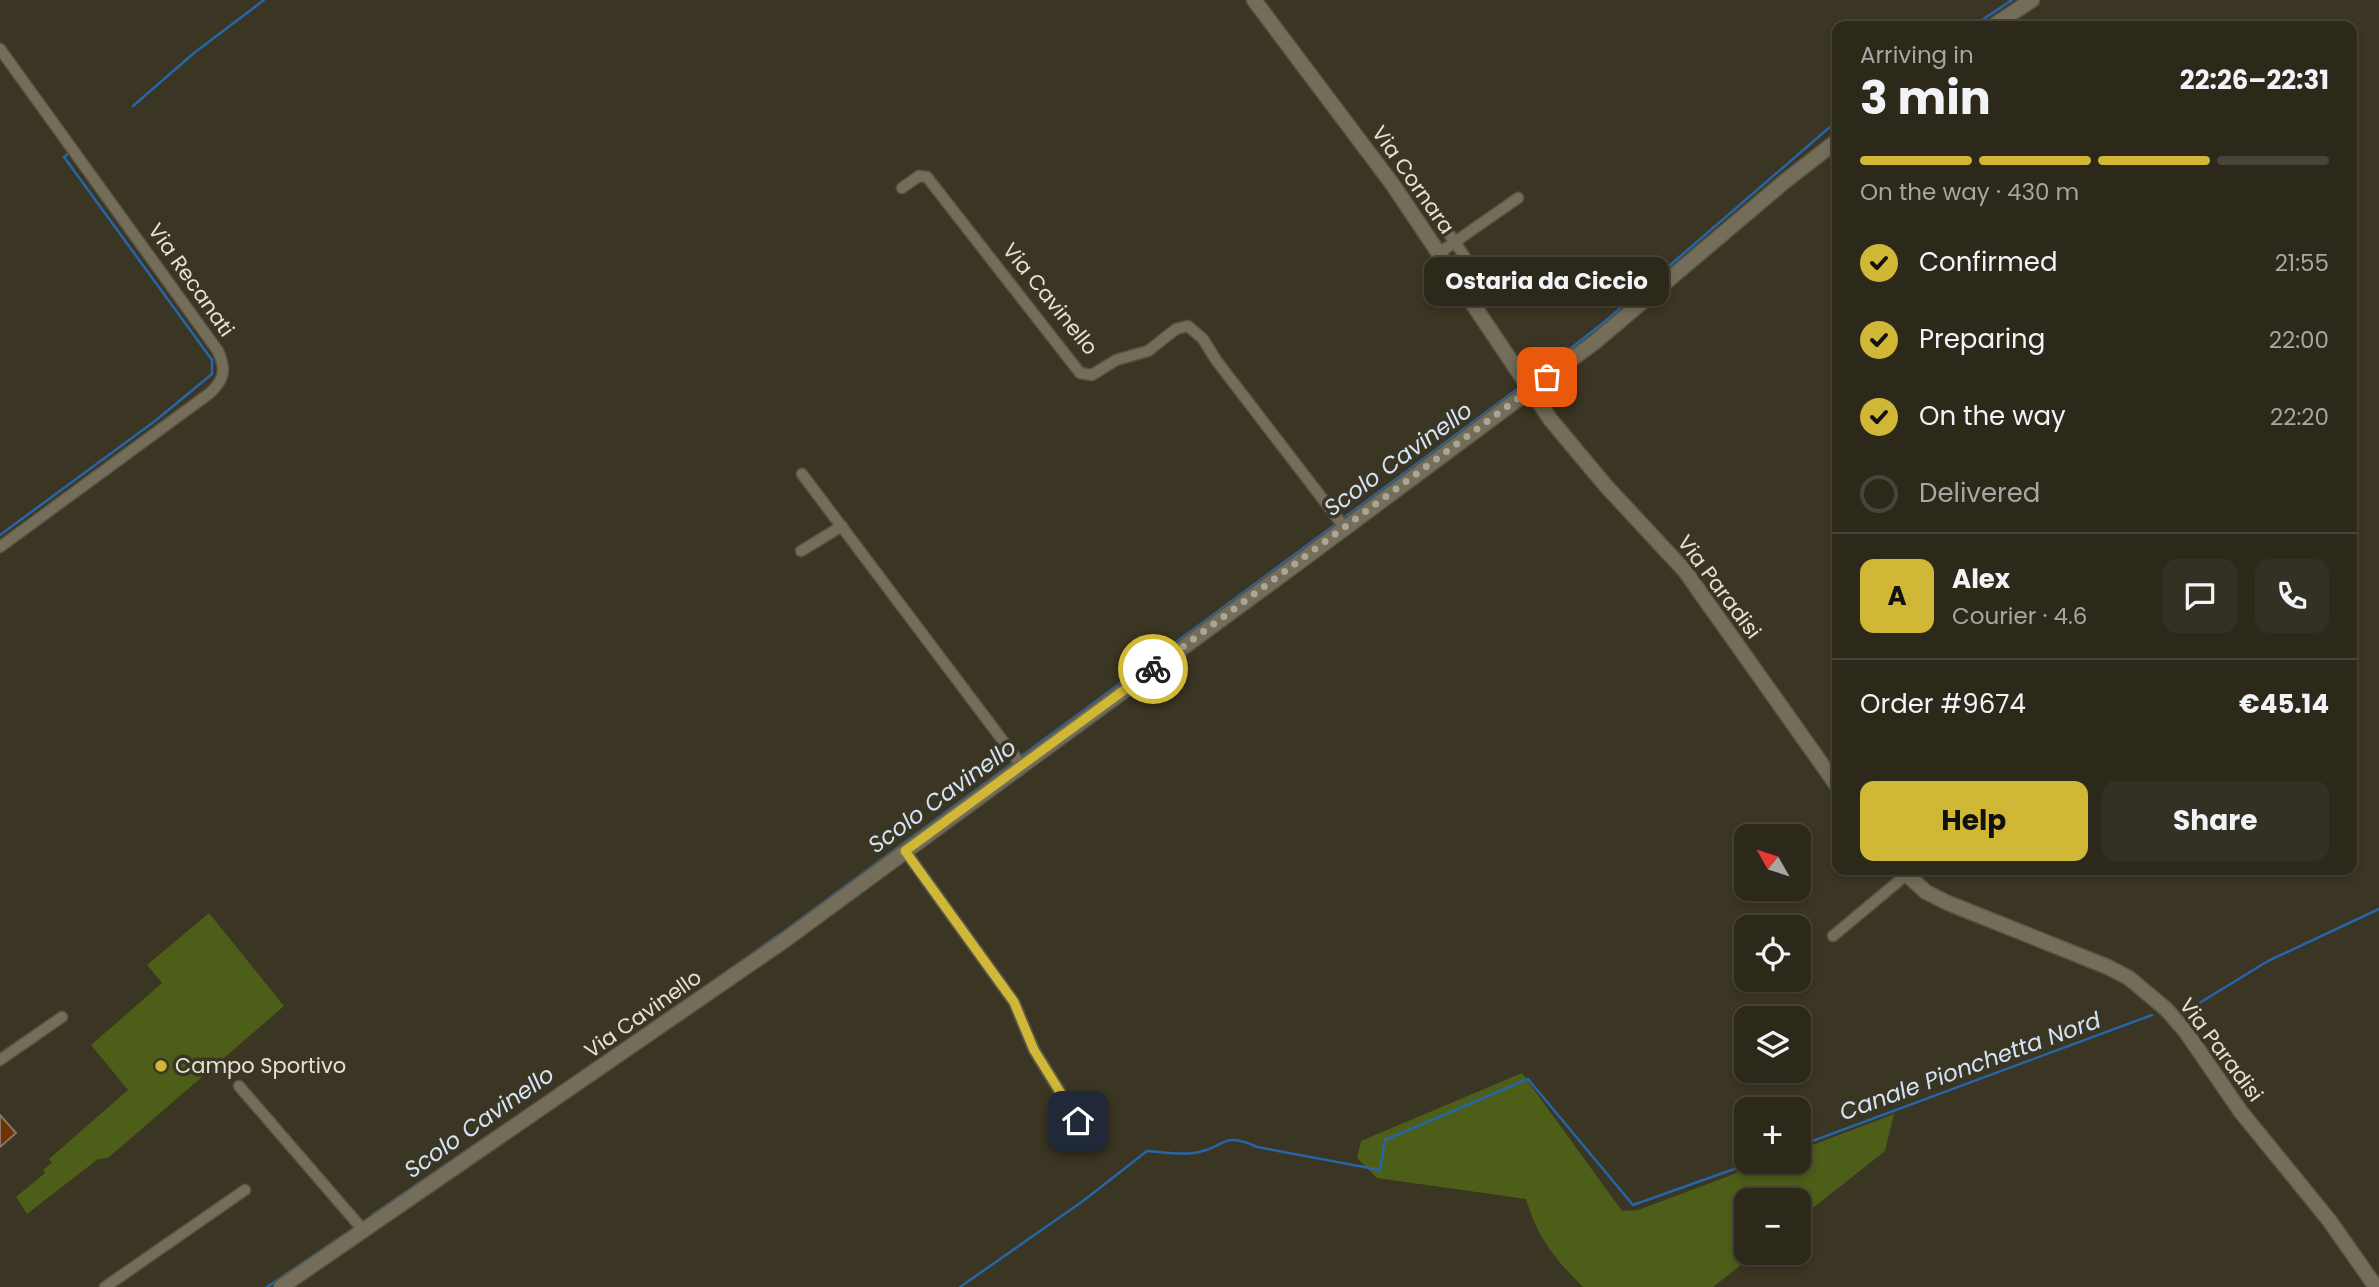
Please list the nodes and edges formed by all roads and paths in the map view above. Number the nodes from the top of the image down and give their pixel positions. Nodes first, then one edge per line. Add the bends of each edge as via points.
1 (1254, 0) edge
2 (2032, 0) edge
3 (2000, 21) edge
4 (0, 49) edge
5 (1832, 145) edge
6 (902, 188) dead end
7 (1518, 198) dead end
8 (1427, 202) dead end
9 (1455, 241) junction
10 (1439, 253) junction
11 (1492, 296) dead end
12 (1530, 390) junction
13 (802, 474) dead end
14 (1342, 523) junction
15 (842, 526) junction
16 (0, 547) edge
17 (801, 551) dead end
18 (1018, 760) junction
19 (1832, 779) edge
20 (905, 851) junction
21 (1901, 875) edge
22 (1907, 875) edge
23 (1833, 936) dead end
24 (62, 1017) dead end
25 (0, 1060) edge
26 (239, 1086) dead end
27 (1078, 1121) dead end
28 (245, 1190) dead end
29 (364, 1231) junction
30 (2376, 1284) edge
31 (105, 1287) edge
32 (281, 1287) edge

1 - 10 street, Via Cornara
2 - 3 street
4 - 16 street, Via Recanati via 218,351 224,372 210,393
5 - 12 street, Via Cavinello via 1644,302
6 - 14 street, Via Cavinello via 919,176 927,177 1080,373 1092,375 1116,360 1148,351 1175,329 1188,326 1203,339
7 - 9 street
8 - 9 street
9 - 10 street
9 - 11 street
10 - 12 street, Via Cornara
12 - 14 street, Via Cavinello
12 - 19 street, Via Paradisi via 1574,450 1685,571
13 - 15 street
14 - 18 street, Via Cavinello
15 - 17 street
15 - 18 street
18 - 20 street, Via Cavinello
20 - 27 street via 1014,1002 1034,1050
20 - 29 street, Via Cavinello via 701,999
21 - 23 street
22 - 30 street, Via Paradisi via 1948,903 2108,967 2143,989 2186,1032 2241,1112
24 - 25 street
26 - 29 street
28 - 31 street
29 - 32 street, Via Cavinello

